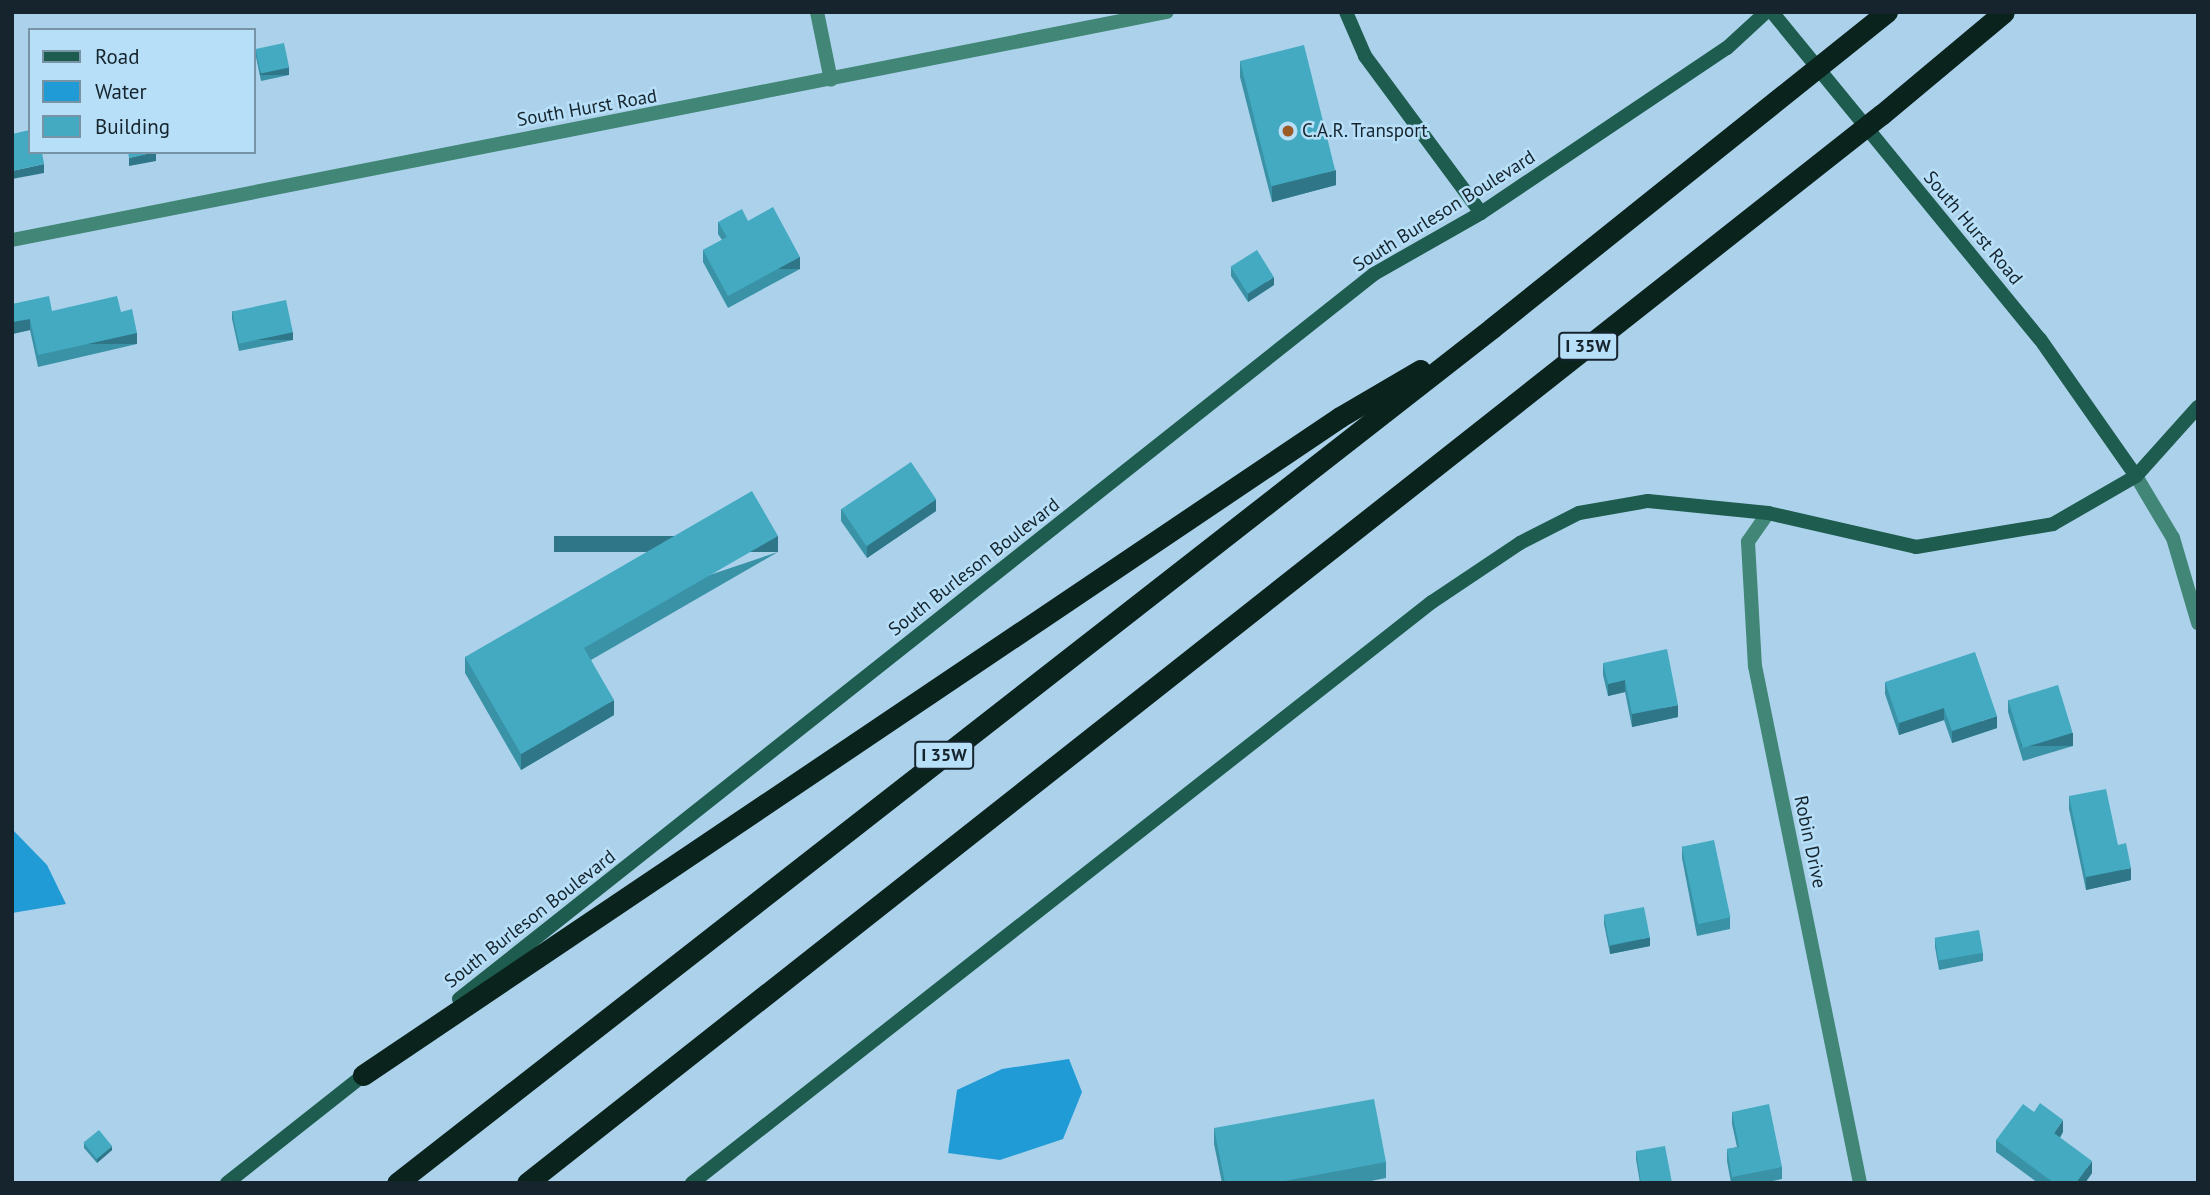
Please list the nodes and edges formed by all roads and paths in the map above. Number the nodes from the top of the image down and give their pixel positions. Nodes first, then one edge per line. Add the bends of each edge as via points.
1 (817, 12) edge
2 (1167, 12) edge
3 (1346, 12) edge
4 (1766, 12) edge
5 (1772, 12) edge
6 (1887, 12) edge
7 (2004, 12) edge
8 (831, 80) junction
9 (1481, 214) junction
10 (12, 240) edge
11 (1492, 328) junction
12 (2198, 407) edge
13 (2136, 476) junction
14 (1768, 513) junction
15 (2198, 623) edge
16 (363, 1075) junction
17 (542, 1175) edge
18 (228, 1183) edge
19 (397, 1183) edge
20 (527, 1183) edge
21 (692, 1183) edge
22 (1860, 1183) edge

1 - 8 street
2 - 8 street, South Hurst Road
3 - 9 main road via 1365,56
4 - 9 main road, South Burleson Boulevard via 1727,48
5 - 13 main road, South Hurst Road via 2040,340
6 - 11 highway, I 35W
7 - 17 highway, I 35W via 1881,115
8 - 10 street, South Hurst Road
9 - 16 main road, South Burleson Boulevard via 1374,274
11 - 16 highway via 1340,417
11 - 19 highway, I 35W
12 - 13 main road
13 - 14 main road via 2053,524 1916,547
13 - 15 street via 2173,538
14 - 21 main road via 1648,501 1579,513 1520,543 1433,602
14 - 22 street, Robin Drive via 1748,542 1755,666
16 - 18 main road, South Burleson Boulevard
17 - 20 highway, I 35W

